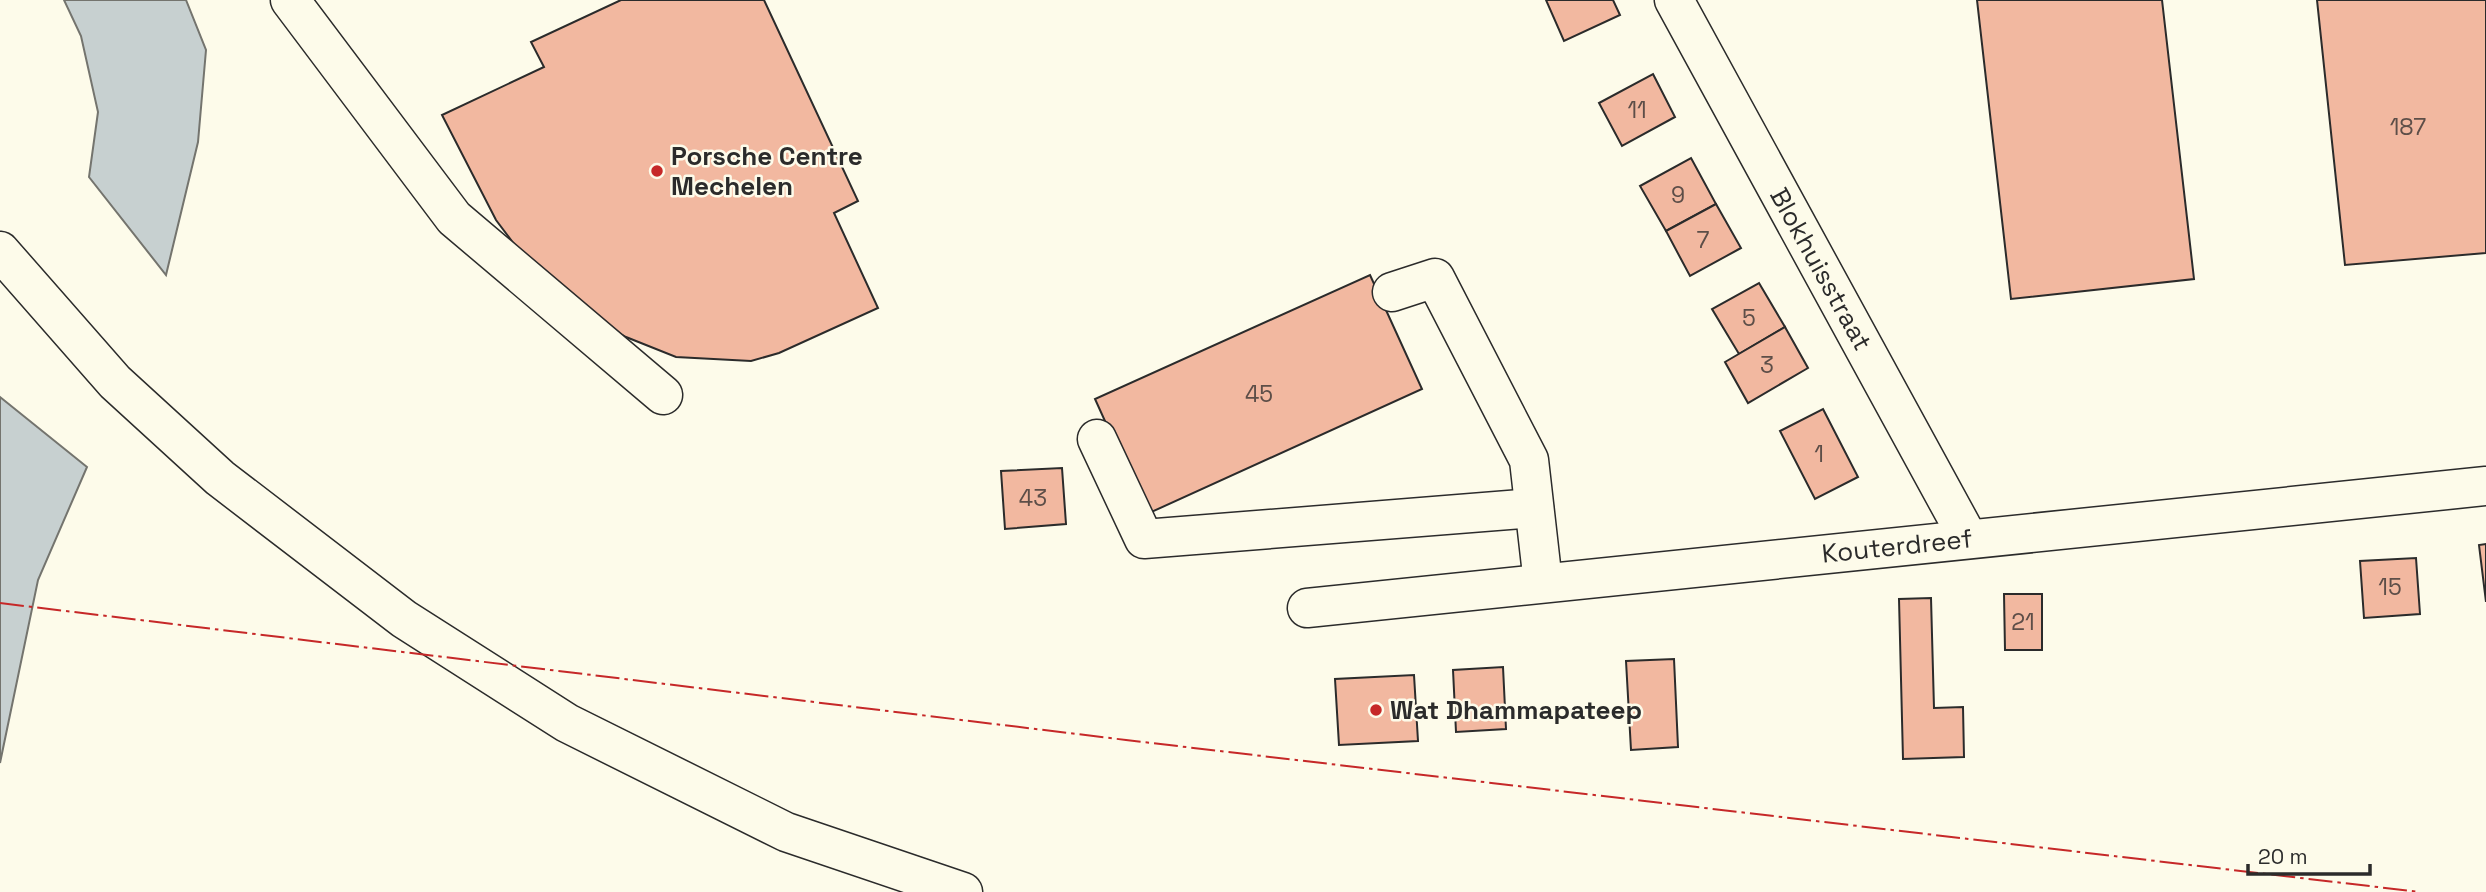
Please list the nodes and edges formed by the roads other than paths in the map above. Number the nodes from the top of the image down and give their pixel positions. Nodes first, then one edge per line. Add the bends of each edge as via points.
1 (290, 0) edge
2 (1674, 0) edge
3 (0, 251) edge
4 (1392, 292) dead end
5 (663, 395) dead end
6 (1097, 439) dead end
7 (2486, 486) edge
8 (1534, 508) junction
9 (1968, 538) junction
10 (1543, 583) junction
11 (1307, 608) dead end
12 (963, 892) edge

1 - 5 main road via 454,218
2 - 9 main road, Blokhuisstraat
3 - 12 main road via 115,382 220,478 404,619 567,723 774,826
4 - 8 main road via 1435,278 1529,460
6 - 8 main road via 1144,539
7 - 9 main road, Kouterdreef
8 - 10 main road
9 - 10 main road, Kouterdreef
10 - 11 main road, Kouterdreef

